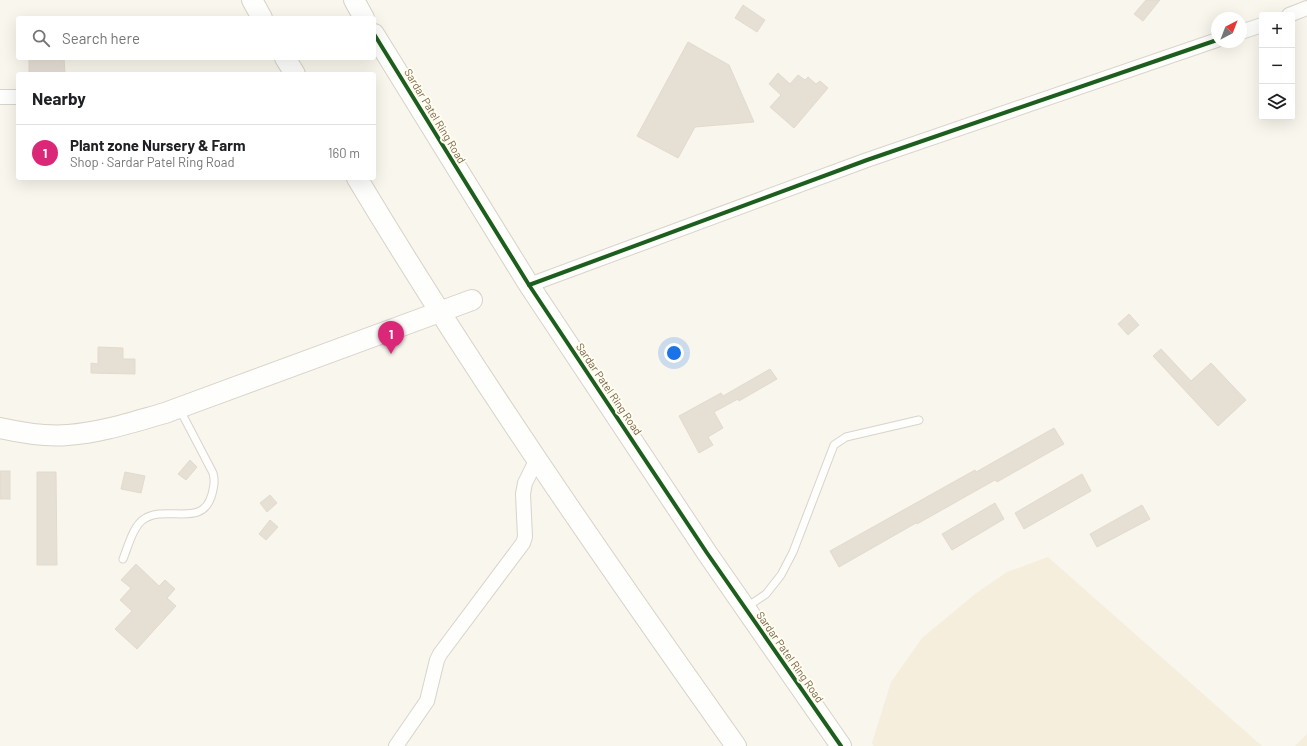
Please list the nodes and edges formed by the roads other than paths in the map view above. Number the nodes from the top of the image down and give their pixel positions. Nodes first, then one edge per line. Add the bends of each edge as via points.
1 (252, 0) edge
2 (354, 0) edge
3 (1307, 8) edge
4 (1295, 12) edge
5 (261, 16) edge
6 (363, 16) edge
7 (1259, 26) edge
8 (1247, 30) edge
9 (376, 37) edge
10 (1211, 42) edge
11 (286, 60) edge
12 (294, 72) edge
13 (0, 97) edge
14 (16, 97) edge
15 (358, 180) edge
16 (529, 285) junction
17 (472, 300) dead end
18 (441, 311) junction
19 (179, 408) junction
20 (919, 420) dead end
21 (0, 428) edge
22 (537, 459) junction
23 (123, 559) dead end
24 (745, 608) junction
25 (396, 746) edge
26 (736, 746) edge
27 (841, 746) edge

1 - 5 street
2 - 6 street
3 - 4 street
7 - 8 street
9 - 16 street, Sardar Patel Ring Road
10 - 16 street via 867,160
11 - 12 street
13 - 14 street
15 - 18 street
16 - 24 street, Sardar Patel Ring Road
17 - 18 street
18 - 19 street
18 - 22 street
19 - 21 street via 113,427 67,435 26,433
19 - 23 lane via 213,473 215,484 209,505 198,512 155,515 142,519
20 - 24 lane via 846,437 834,445 793,552 781,575 766,594
22 - 25 street via 525,483 523,494 523,543 440,654 427,701
22 - 26 street
24 - 27 street, Sardar Patel Ring Road

